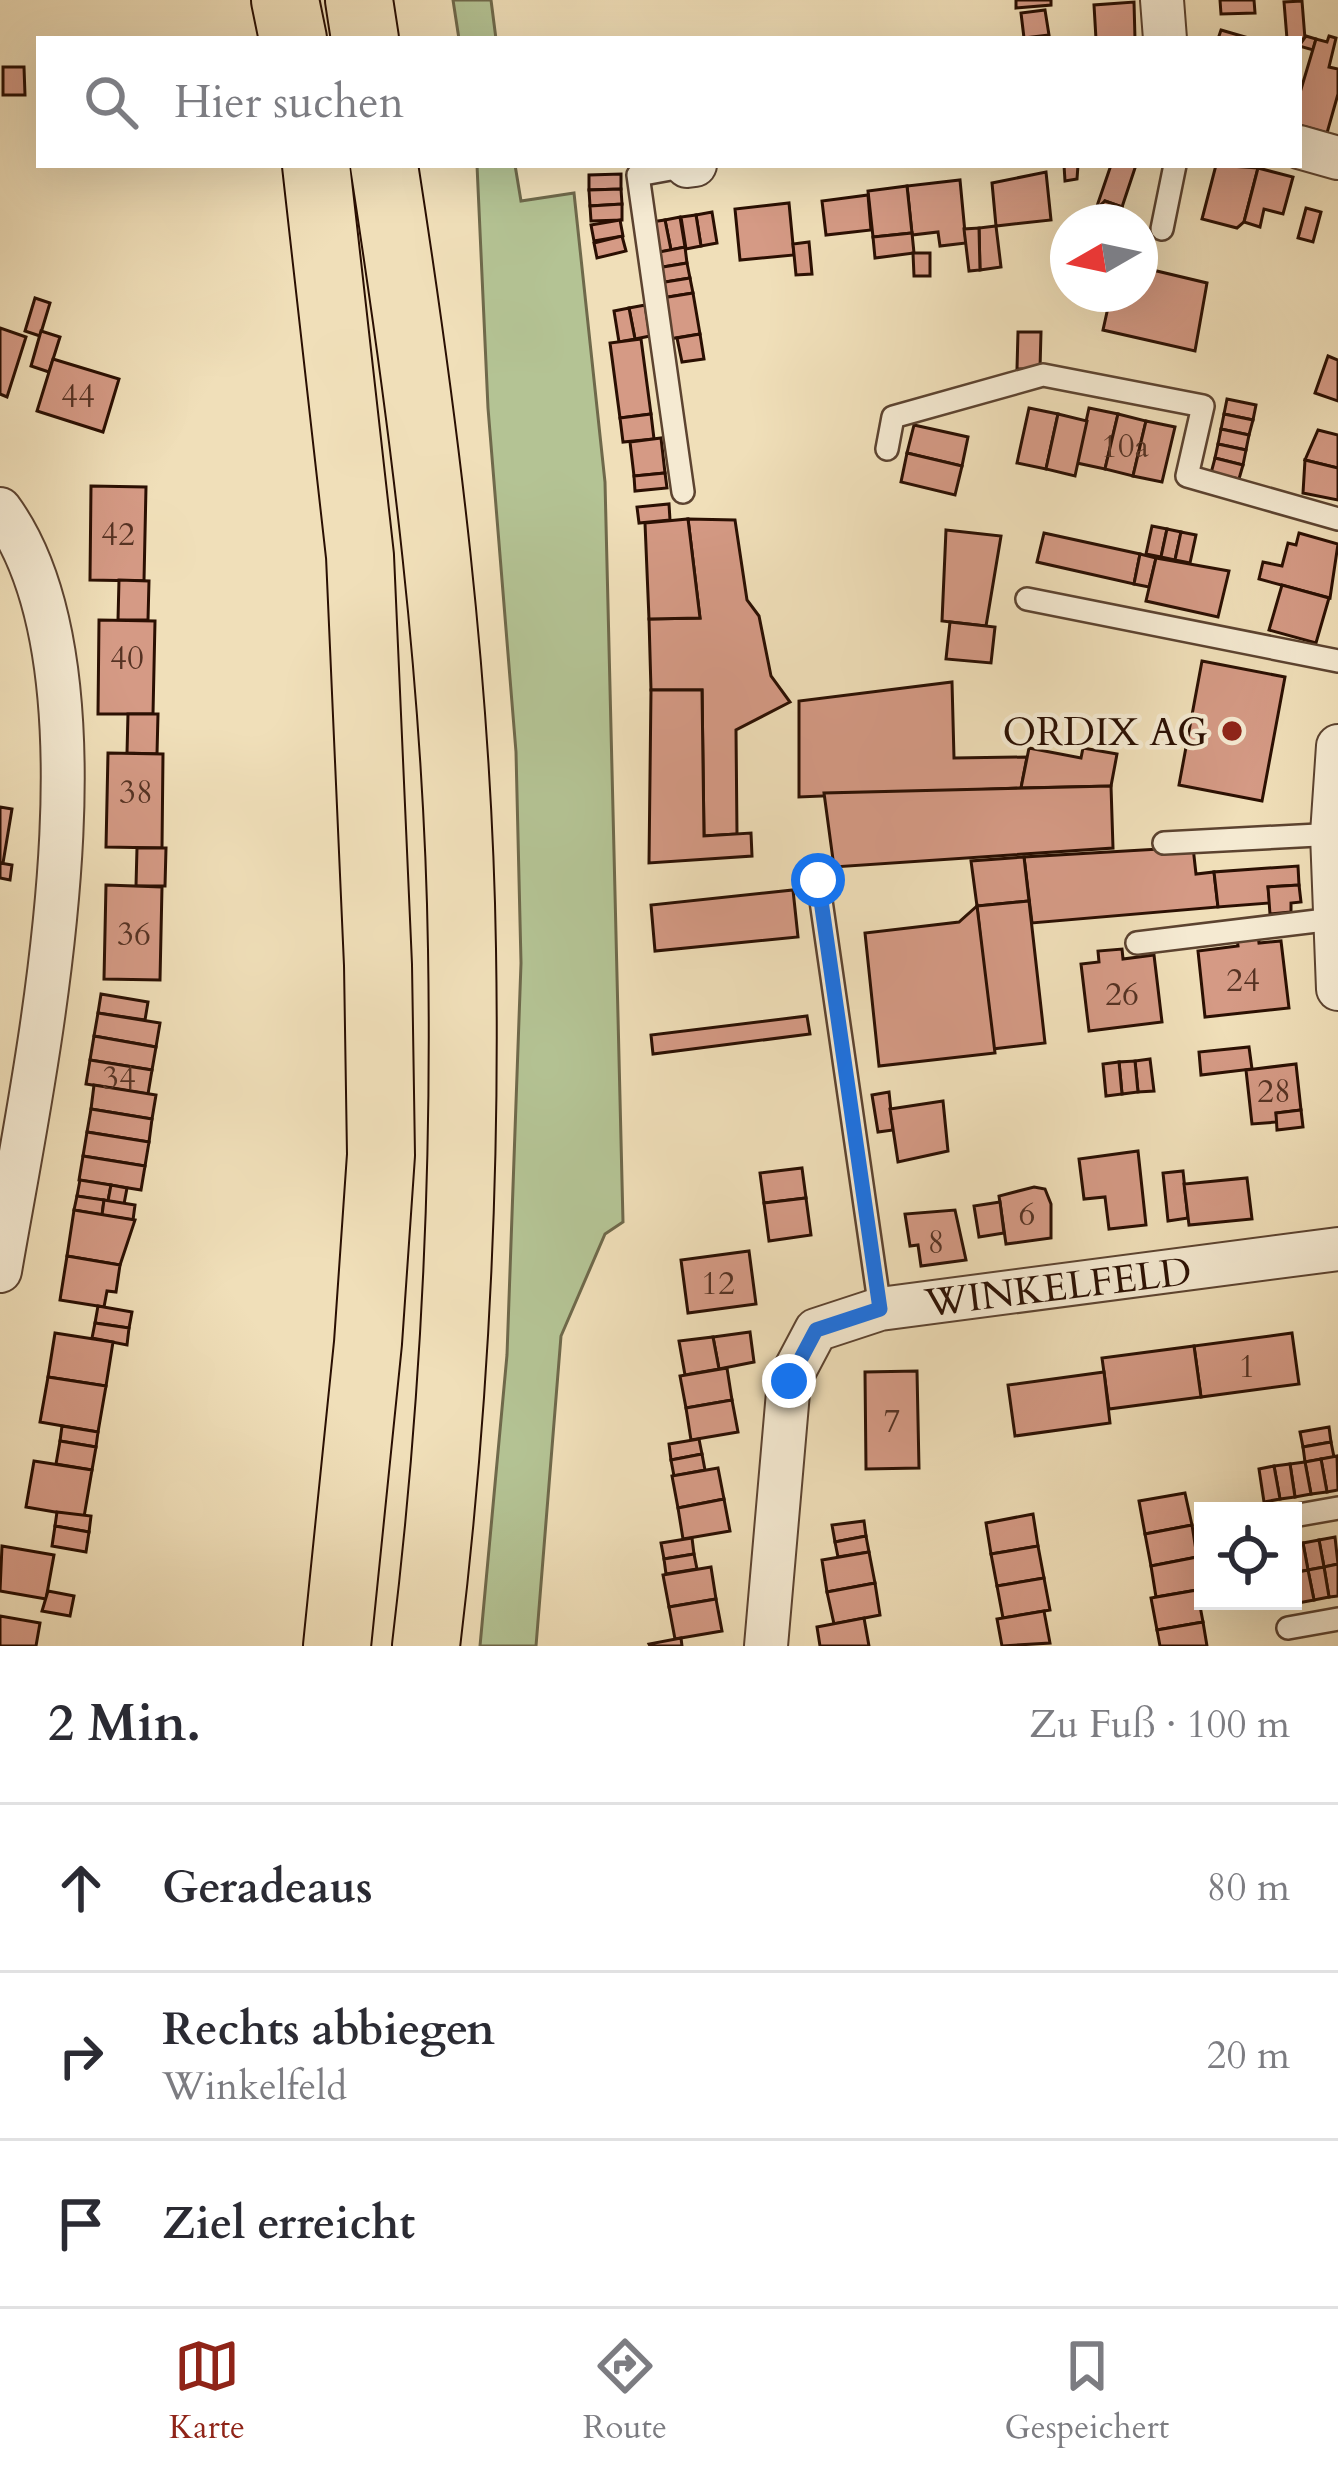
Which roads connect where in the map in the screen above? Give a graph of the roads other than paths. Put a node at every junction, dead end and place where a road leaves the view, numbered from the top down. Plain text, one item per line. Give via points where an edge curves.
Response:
1 (285, 0) edge
2 (359, 0) edge
3 (1162, 0) edge
4 (292, 36) edge
5 (364, 36) edge
6 (1165, 36) edge
7 (1302, 148) edge
8 (1338, 158) edge
9 (316, 168) edge
10 (384, 168) edge
11 (675, 168) edge
12 (1174, 168) edge
13 (1162, 229) dead end
14 (886, 449) dead end
15 (683, 492) dead end
16 (0, 509) edge
17 (1338, 519) edge
18 (1027, 599) dead end
19 (1338, 661) edge
20 (1338, 746) edge
21 (1335, 842) edge
22 (1164, 843) dead end
23 (818, 880) dead end
24 (1333, 919) junction
25 (1137, 943) dead end
26 (1338, 989) edge
27 (1338, 1250) edge
28 (0, 1271) edge
29 (880, 1309) junction
30 (1338, 1508) edge
31 (1302, 1514) edge
32 (1338, 1619) edge
33 (1288, 1628) dead end
34 (337, 1646) edge
35 (426, 1646) edge
36 (766, 1646) edge

1 - 4 highway
2 - 5 highway
3 - 6 street
7 - 8 street
9 - 34 highway via 360,556 378,965 380,1155
10 - 35 highway via 438,572 462,946 454,1343
11 - 15 lane via 638,175
12 - 13 lane
14 - 17 lane via 893,417 1043,375 1203,406 1187,476
16 - 28 street via 42,602 64,779 56,913
18 - 19 lane
20 - 21 street
21 - 22 lane
21 - 24 street
23 - 29 lane
24 - 25 lane
24 - 26 street
27 - 29 street, WINKELFELD
29 - 36 street, WINKELFELD via 816,1330 789,1381
30 - 31 lane
32 - 33 lane

